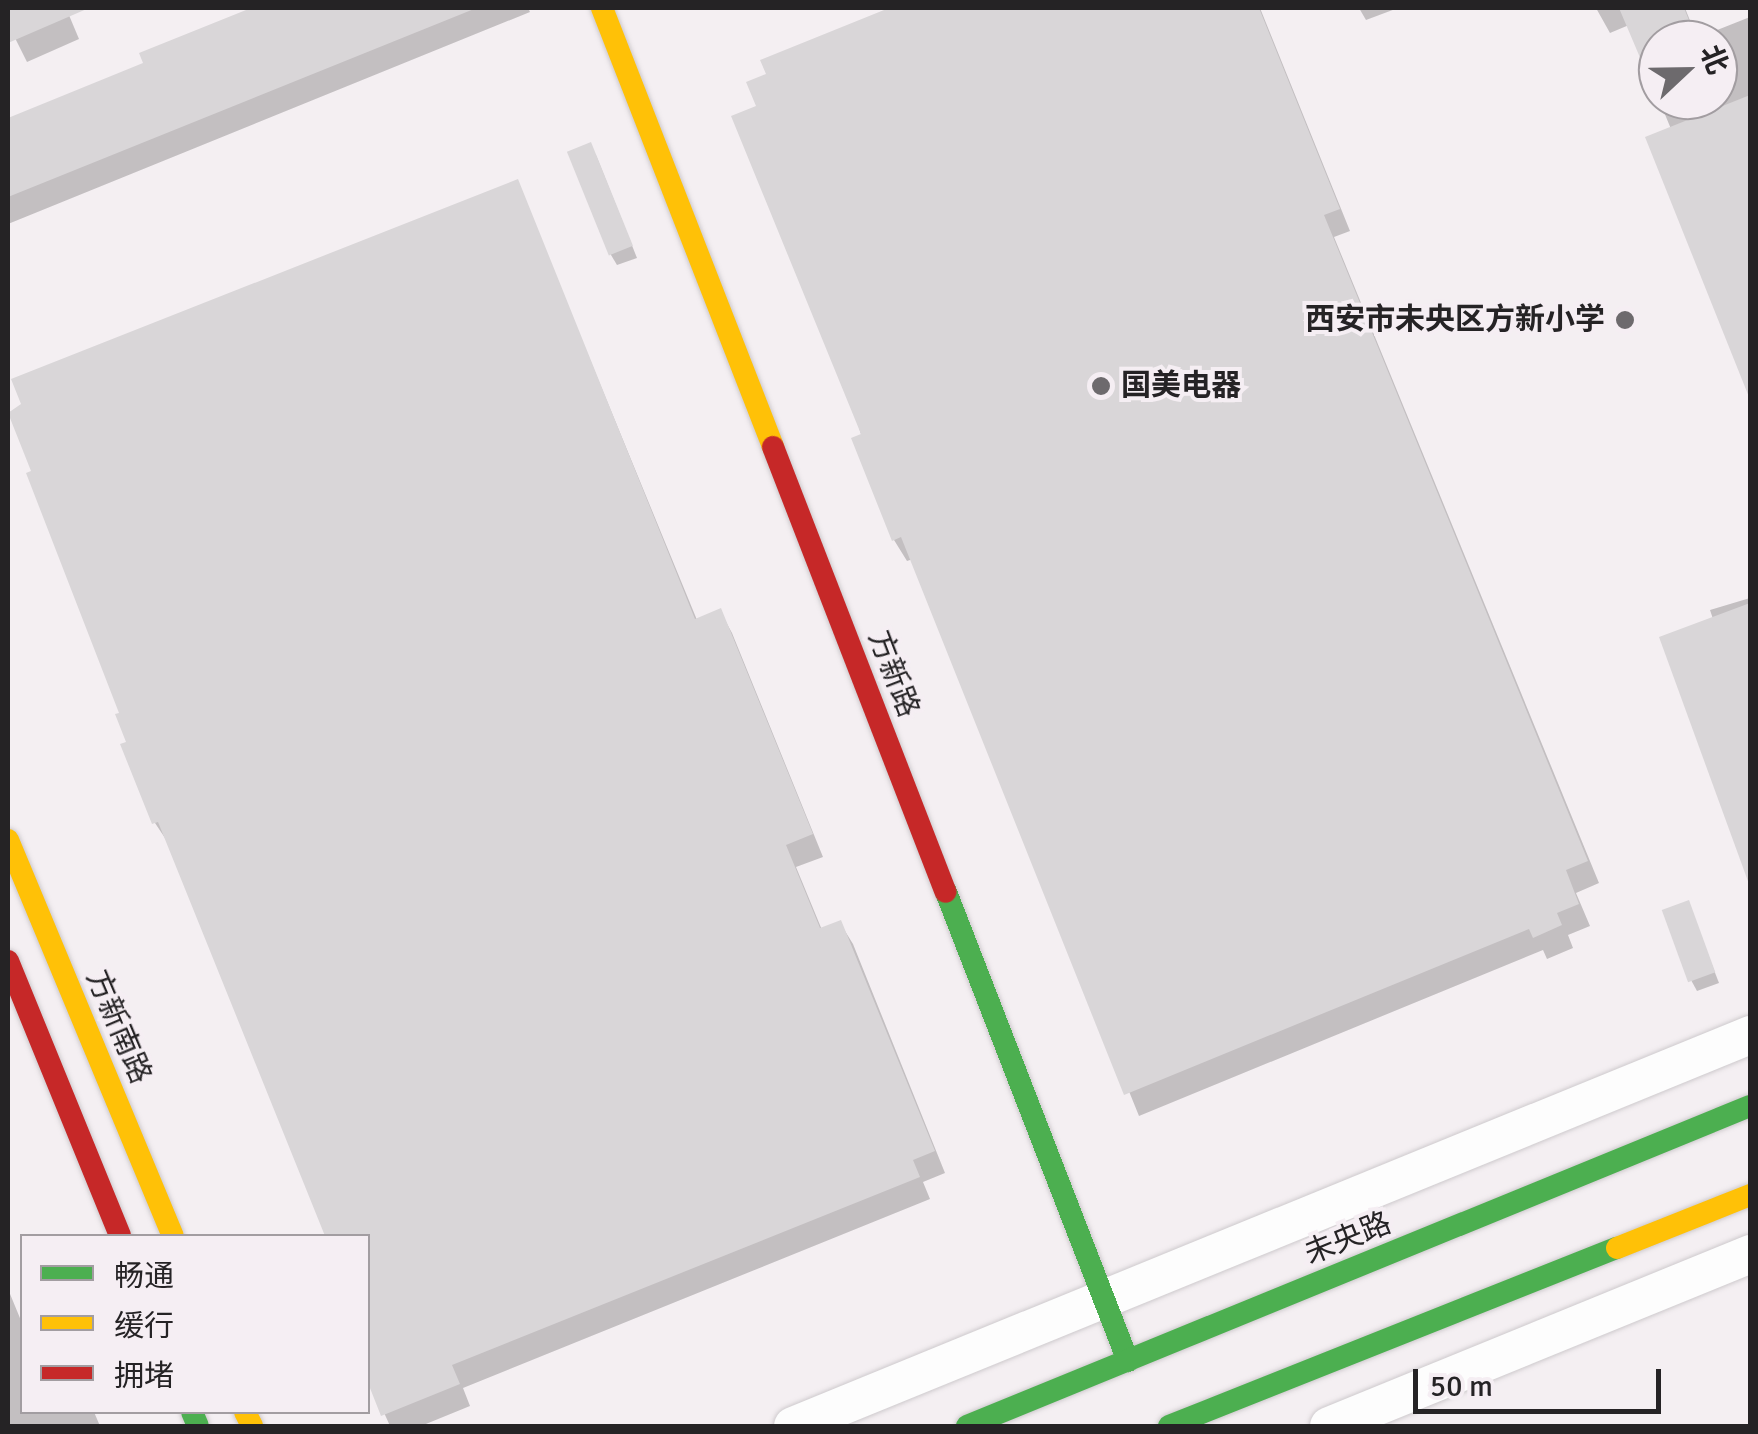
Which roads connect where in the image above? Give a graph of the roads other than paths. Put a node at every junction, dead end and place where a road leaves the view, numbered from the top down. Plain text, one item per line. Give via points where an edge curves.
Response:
1 (602, 8) edge
2 (8, 840) edge
3 (8, 961) edge
4 (1750, 1034) edge
5 (1750, 1106) edge
6 (1750, 1195) edge
7 (119, 1234) edge
8 (172, 1234) edge
9 (1750, 1254) edge
10 (1104, 1299) junction
11 (1128, 1362) junction
12 (793, 1426) edge
13 (968, 1426) edge
14 (1169, 1426) edge
15 (1328, 1426) edge

1 - 10 main road, 方新路
2 - 8 main road, 方新南路
3 - 7 main road
4 - 10 street
5 - 11 main road, 未央路
6 - 14 main road
9 - 15 street
10 - 11 main road, 方新路
10 - 12 street
11 - 13 main road, 未央路

